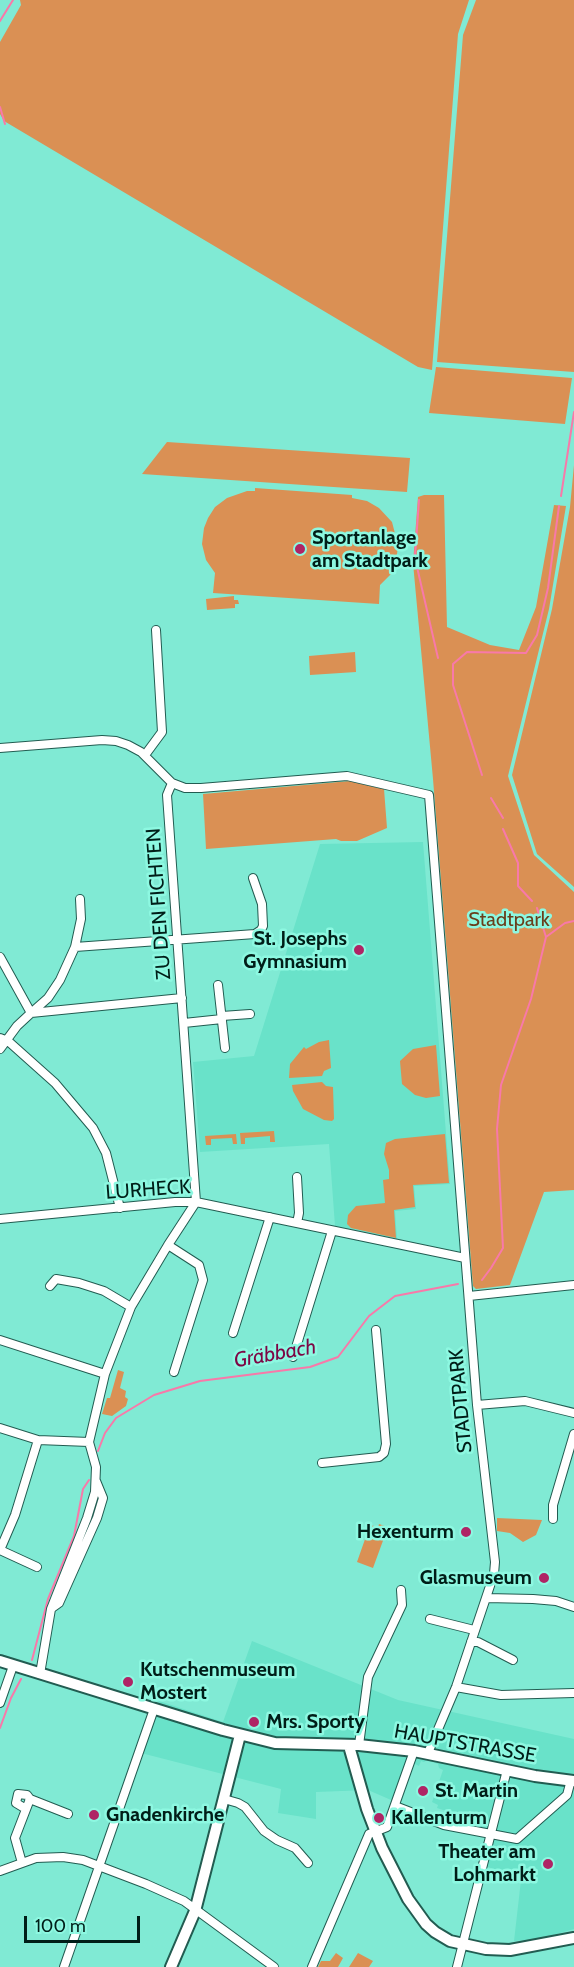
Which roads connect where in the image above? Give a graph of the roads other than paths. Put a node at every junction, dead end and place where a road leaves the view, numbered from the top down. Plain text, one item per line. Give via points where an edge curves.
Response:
1 (156, 630) dead end
2 (0, 748) edge
3 (145, 755) junction
4 (172, 783) junction
5 (253, 878) dead end
6 (80, 899) dead end
7 (178, 939) junction
8 (75, 947) junction
9 (0, 957) edge
10 (218, 985) dead end
11 (182, 998) junction
12 (31, 1013) junction
13 (250, 1014) dead end
14 (222, 1018) junction
15 (184, 1023) junction
16 (4, 1039) edge
17 (225, 1048) dead end
18 (0, 1050) edge
19 (297, 1177) dead end
20 (196, 1202) junction
21 (120, 1208) junction
22 (270, 1217) junction
23 (0, 1219) edge
24 (297, 1222) junction
25 (332, 1231) junction
26 (168, 1245) junction
27 (465, 1258) junction
28 (574, 1285) edge
29 (50, 1286) dead end
30 (469, 1296) junction
31 (131, 1307) junction
32 (376, 1330) dead end
33 (233, 1333) dead end
34 (0, 1340) edge
35 (293, 1357) dead end
36 (174, 1372) dead end
37 (105, 1374) junction
38 (477, 1405) junction
39 (574, 1413) edge
40 (0, 1428) edge
41 (574, 1434) edge
42 (38, 1440) junction
43 (89, 1442) junction
44 (322, 1463) dead end
45 (553, 1519) dead end
46 (0, 1550) edge
47 (37, 1567) dead end
48 (401, 1590) dead end
49 (486, 1598) junction
50 (574, 1607) edge
51 (430, 1619) dead end
52 (474, 1630) junction
53 (471, 1642) junction
54 (513, 1660) dead end
55 (0, 1661) edge
56 (13, 1666) junction
57 (40, 1674) junction
58 (456, 1687) junction
59 (574, 1693) edge
60 (0, 1702) edge
61 (154, 1709) junction
62 (240, 1735) junction
63 (354, 1746) junction
64 (414, 1751) junction
65 (428, 1753) junction
66 (507, 1770) junction
67 (572, 1780) edge
68 (30, 1798) junction
69 (224, 1799) junction
70 (395, 1806) junction
71 (26, 1809) junction
72 (68, 1814) dead end
73 (375, 1832) junction
74 (490, 1834) junction
75 (22, 1863) junction
76 (308, 1863) dead end
77 (99, 1866) junction
78 (0, 1871) edge
79 (195, 1911) junction
80 (574, 1938) edge
81 (463, 1944) junction
82 (64, 1967) edge
83 (171, 1967) edge
84 (274, 1967) edge
85 (312, 1967) edge
86 (457, 1967) edge

1 - 3 street via 162,732
2 - 3 street via 102,740 128,745
3 - 4 street
4 - 7 street, ZU DEN FICHTEN via 167,795
4 - 27 street, STADTPARK via 201,788 347,777 429,795
5 - 7 street via 262,904 261,930 255,934
6 - 8 street via 81,919
7 - 8 street
7 - 11 street, ZU DEN FICHTEN
8 - 12 street via 60,980
9 - 12 street
10 - 14 street
11 - 12 street
11 - 15 street, ZU DEN FICHTEN
12 - 16 street
13 - 14 street
14 - 15 street
14 - 17 street
15 - 20 street, ZU DEN FICHTEN
16 - 18 street
16 - 21 street via 56,1083 93,1128 106,1153
19 - 24 street
20 - 21 street, LURHECK
20 - 22 street, LURHECK
20 - 26 street
21 - 23 street, LURHECK
22 - 24 street, LURHECK
22 - 33 street
24 - 25 street, LURHECK
25 - 27 street, LURHECK
25 - 35 street
26 - 31 street
26 - 36 street via 199,1265 203,1280
27 - 30 street, STADTPARK
28 - 30 street
29 - 31 street via 56,1279 79,1283 104,1291
30 - 38 street, STADTPARK
31 - 37 street
32 - 44 street via 384,1453 379,1457
34 - 37 street
37 - 43 street
38 - 39 street via 525,1401
38 - 49 street, STADTPARK via 495,1562
40 - 42 street
41 - 45 street
42 - 43 street
42 - 46 street
43 - 57 street via 96,1467 95,1492 51,1609
46 - 47 street
48 - 63 street via 402,1605 368,1677
49 - 50 street via 556,1601
49 - 52 street, STADTPARK
51 - 52 street
52 - 53 street, STADTPARK
53 - 54 street
53 - 58 street, STADTPARK
55 - 56 main road, HAUPTSTRASSE
56 - 57 main road, HAUPTSTRASSE
56 - 60 street
57 - 61 main road, HAUPTSTRASSE
58 - 59 street via 501,1695
58 - 65 street, STADTPARK
61 - 62 main road, HAUPTSTRASSE
61 - 77 street
62 - 63 main road, HAUPTSTRASSE via 275,1743
62 - 69 main road
63 - 64 main road, HAUPTSTRASSE
63 - 73 main road
64 - 65 main road, HAUPTSTRASSE
64 - 70 street
65 - 66 main road, HAUPTSTRASSE
66 - 67 main road, HAUPTSTRASSE
66 - 74 street
67 - 74 street via 567,1796 520,1840
68 - 71 street
68 - 71 street via 18,1794 16,1798 18,1806
68 - 72 street
69 - 76 street via 245,1807 264,1831 295,1848
69 - 79 main road
70 - 73 street via 387,1827
70 - 74 street via 444,1825
71 - 75 street via 15,1838
73 - 81 main road via 420,1917 435,1932
73 - 85 street via 369,1834
74 - 81 street
75 - 77 street via 63,1857
75 - 78 street
77 - 79 street via 184,1901
77 - 82 street
79 - 83 main road
79 - 84 street
80 - 81 main road via 510,1950
81 - 86 street

